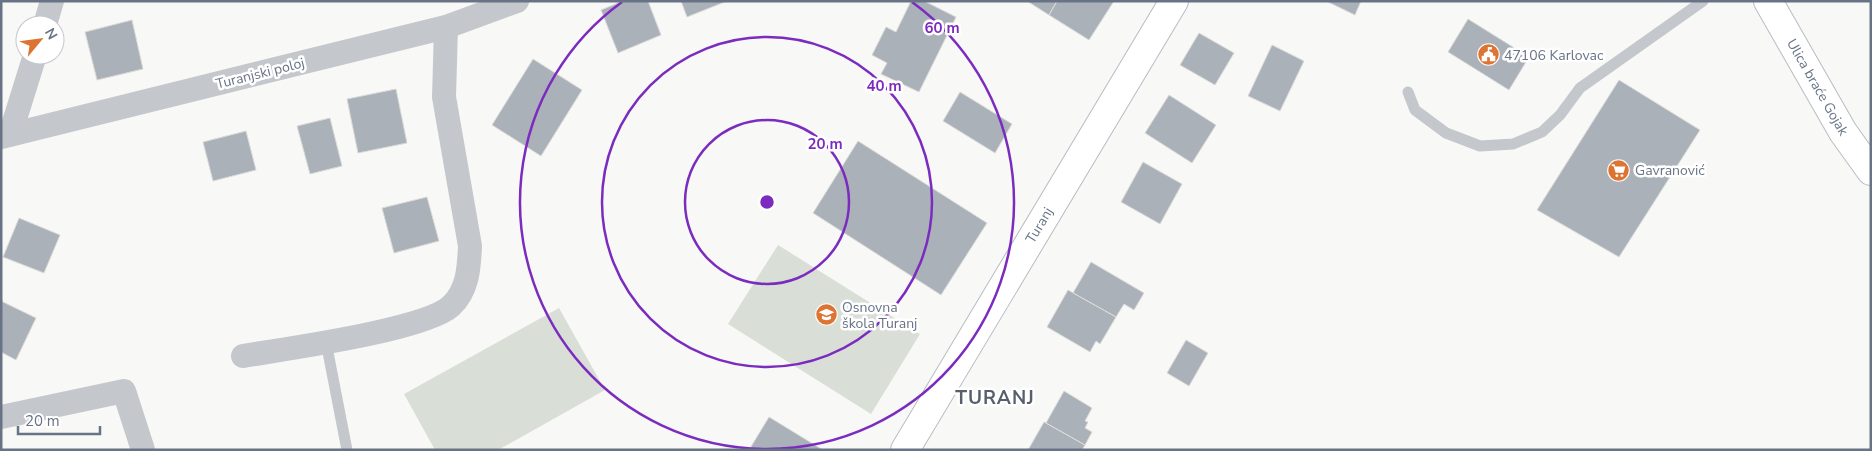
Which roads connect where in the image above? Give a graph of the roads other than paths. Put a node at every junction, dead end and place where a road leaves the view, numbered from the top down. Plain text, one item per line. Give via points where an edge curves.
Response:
1 (52, 1) edge
2 (517, 1) edge
3 (1174, 1) edge
4 (1703, 1) edge
5 (1768, 1) edge
6 (48, 15) edge
7 (446, 27) junction
8 (31, 65) edge
9 (1408, 92) dead end
10 (6, 136) edge
11 (1871, 170) edge
12 (326, 342) junction
13 (243, 356) dead end
14 (1, 417) edge
15 (143, 450) edge
16 (347, 450) edge
17 (905, 450) edge

1 - 6 street
2 - 7 street, Turanjski poloj
3 - 17 main road, Turanj
4 - 9 lane via 1580,88 1542,132 1513,144 1480,146 1446,133 1415,110
5 - 11 main road, Ulica braće Gojak via 1843,132
7 - 10 street, Turanjski poloj
7 - 12 street via 444,97 470,246 464,289 451,306 431,318
8 - 10 street
12 - 13 street
12 - 16 lane
14 - 15 street via 124,391

